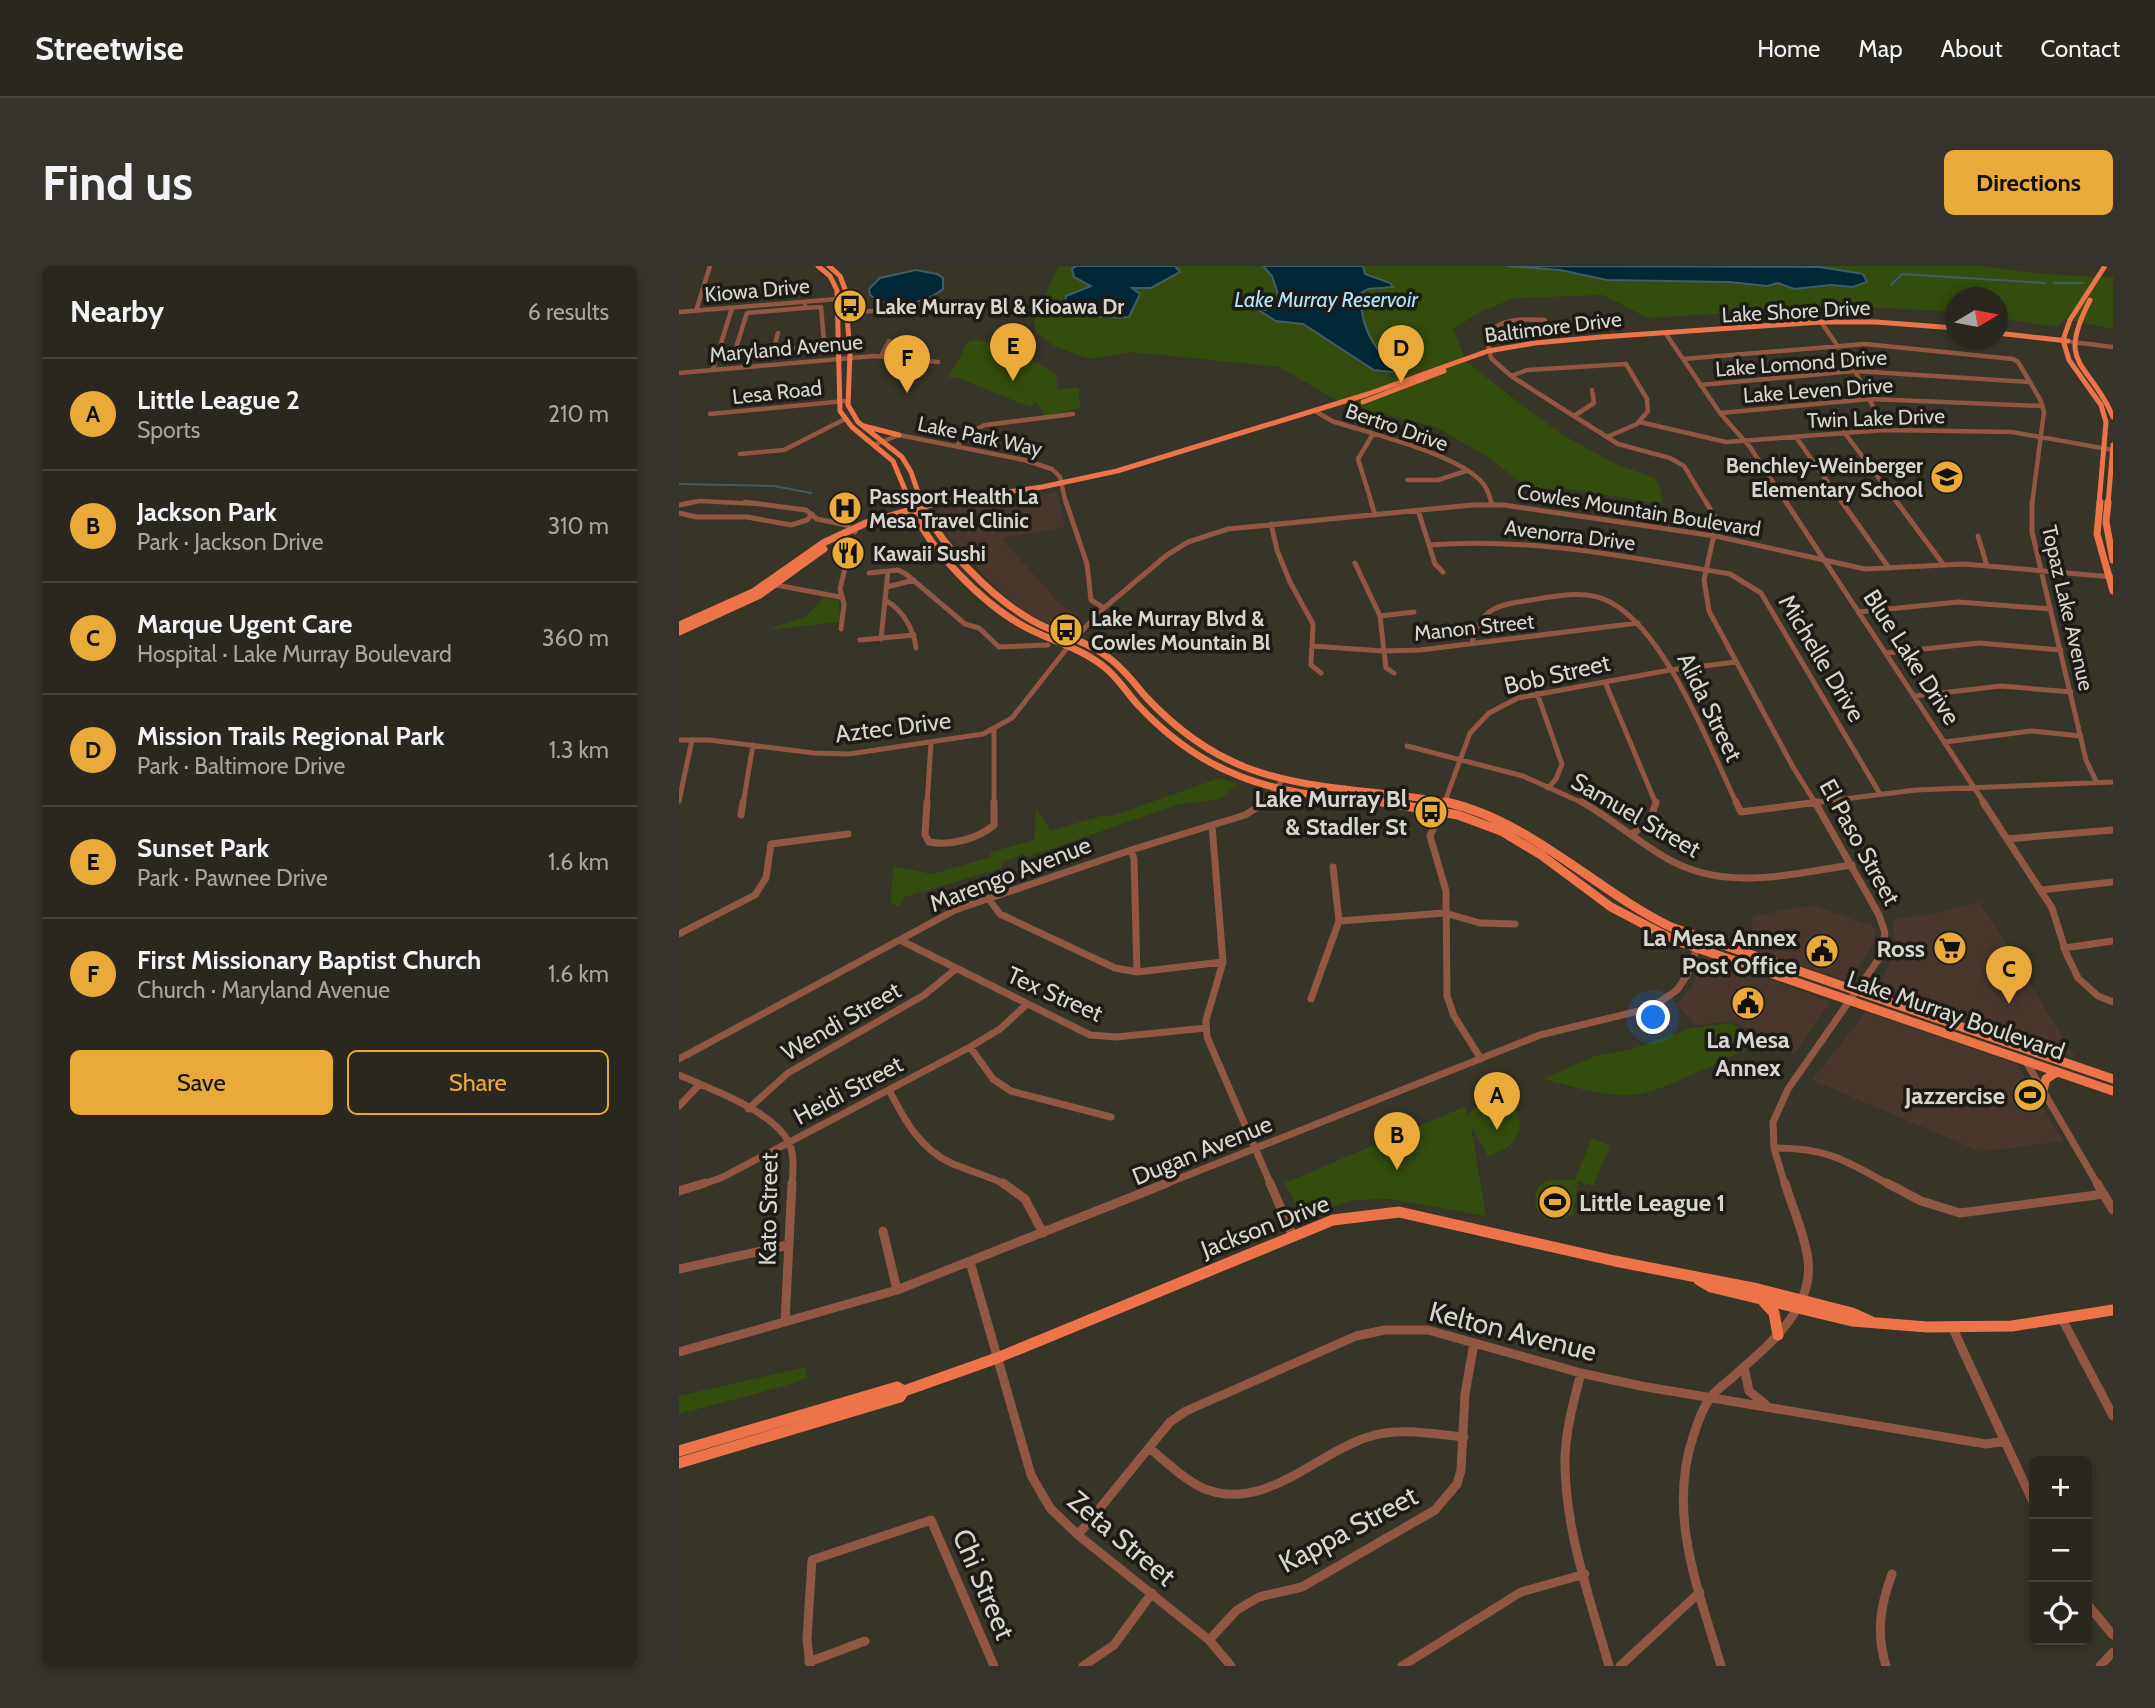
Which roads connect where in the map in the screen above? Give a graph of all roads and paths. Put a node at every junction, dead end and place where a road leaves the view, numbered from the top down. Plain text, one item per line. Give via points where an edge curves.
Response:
1 (710, 266) edge
2 (818, 266) edge
3 (829, 266) edge
4 (2105, 266) edge
5 (2112, 266) edge
6 (837, 299) junction
7 (806, 302) junction
8 (975, 302) dead end
9 (732, 308) junction
10 (804, 308) junction
11 (696, 311) junction
12 (679, 312) edge
13 (846, 313) junction
14 (837, 314) junction
15 (1545, 320) dead end
16 (1821, 322) junction
17 (1945, 327) edge
18 (778, 333) dead end
19 (1666, 334) junction
20 (2008, 334) edge
21 (1637, 336) joint
22 (739, 338) junction
23 (723, 339) junction
24 (2063, 340) junction
25 (889, 341) dead end
26 (2072, 342) junction
27 (825, 346) junction
28 (1837, 346) junction
29 (2113, 347) edge
30 (773, 351) junction
31 (759, 352) junction
32 (825, 353) dead end
33 (1489, 353) junction
34 (881, 356) junction
35 (841, 358) junction
36 (850, 358) junction
37 (1683, 359) junction
38 (938, 362) dead end
39 (757, 365) junction
40 (713, 369) junction
41 (1855, 371) junction
42 (679, 373) edge
43 (1511, 376) junction
44 (2029, 382) junction
45 (1700, 385) junction
46 (1592, 390) dead end
47 (1870, 399) junction
48 (848, 400) junction
49 (838, 401) junction
50 (2043, 406) junction
51 (1318, 413) junction
52 (1720, 413) junction
53 (710, 414) dead end
54 (1073, 414) dead end
55 (1574, 416) junction
56 (2113, 417) edge
57 (845, 419) junction
58 (1640, 422) junction
59 (861, 425) junction
60 (1885, 429) junction
61 (1844, 432) junction
62 (1373, 434) junction
63 (899, 435) junction
64 (2040, 436) junction
65 (1607, 437) junction
66 (1796, 437) junction
67 (1746, 441) junction
68 (883, 442) junction
69 (874, 445) junction
70 (956, 446) junction
71 (2111, 448) edge
72 (740, 454) dead end
73 (1466, 471) junction
74 (1407, 480) dead end
75 (1063, 485) junction
76 (680, 504) edge
77 (1492, 505) junction
78 (923, 508) junction
79 (913, 510) junction
80 (1418, 510) junction
81 (679, 513) edge
82 (812, 514) junction
83 (1375, 515) junction
84 (817, 519) junction
85 (803, 523) junction
86 (1271, 524) junction
87 (852, 531) junction
88 (1715, 536) junction
89 (1978, 536) dead end
90 (1429, 545) junction
91 (2113, 560) edge
92 (1826, 562) junction
93 (1355, 563) dead end
94 (846, 564) dead end
95 (1943, 564) junction
96 (1987, 566) junction
97 (1889, 568) junction
98 (1706, 570) junction
99 (888, 571) junction
100 (2041, 571) junction
101 (1443, 572) dead end
102 (869, 573) dead end
103 (2111, 577) edge
104 (914, 580) junction
105 (776, 585) junction
106 (887, 587) junction
107 (2113, 591) edge
108 (840, 597) junction
109 (885, 600) junction
110 (1104, 608) junction
111 (2051, 609) junction
112 (1017, 610) junction
113 (1414, 612) dead end
114 (1859, 612) junction
115 (1007, 615) junction
116 (1381, 616) junction
117 (1638, 623) junction
118 (679, 625) edge
119 (841, 629) dead end
120 (679, 632) edge
121 (914, 635) junction
122 (881, 639) junction
123 (860, 640) dead end
124 (1072, 642) junction
125 (1472, 643) junction
126 (1048, 645) dead end
127 (1312, 646) junction
128 (916, 648) dead end
129 (2061, 650) junction
130 (1383, 651) junction
131 (1886, 653) junction
132 (1736, 662) junction
133 (1670, 670) junction
134 (1321, 673) dead end
135 (1395, 673) dead end
136 (1605, 682) junction
137 (2071, 692) junction
138 (1537, 693) junction
139 (1915, 696) junction
140 (994, 730) junction
141 (2081, 736) junction
142 (679, 740) edge
143 (692, 740) junction
144 (1945, 742) junction
145 (931, 743) junction
146 (753, 745) junction
147 (1406, 746) dead end
148 (1463, 758) junction
149 (1226, 759) junction
150 (1218, 766) junction
151 (1283, 779) junction
152 (2096, 781) junction
153 (2113, 782) edge
154 (1974, 786) junction
155 (1277, 788) junction
156 (1548, 788) junction
157 (1880, 794) junction
158 (679, 801) edge
159 (1816, 803) junction
160 (1442, 806) junction
161 (741, 815) dead end
162 (1212, 825) junction
163 (2112, 830) edge
164 (848, 834) dead end
165 (1632, 834) junction
166 (2007, 839) junction
167 (1131, 850) junction
168 (1852, 865) junction
169 (1333, 867) dead end
170 (2113, 882) edge
171 (2041, 890) junction
172 (988, 898) junction
173 (1445, 913) junction
174 (1339, 922) junction
175 (1515, 924) dead end
176 (679, 934) edge
177 (900, 940) junction
178 (2113, 942) edge
179 (1699, 943) junction
180 (2064, 948) junction
181 (1223, 962) junction
182 (955, 969) junction
183 (1137, 972) junction
184 (1857, 992) junction
185 (1311, 999) dead end
186 (1851, 1001) junction
187 (2113, 1002) edge
188 (1026, 1004) junction
189 (1206, 1028) junction
190 (970, 1047) junction
191 (2024, 1049) junction
192 (679, 1059) edge
193 (1482, 1059) junction
194 (2025, 1061) junction
195 (2057, 1072) junction
196 (679, 1075) edge
197 (2113, 1079) edge
198 (700, 1084) junction
199 (889, 1090) junction
200 (2043, 1090) junction
201 (2113, 1091) edge
202 (679, 1106) edge
203 (748, 1109) junction
204 (1111, 1117) dead end
205 (789, 1143) junction
206 (1256, 1149) junction
207 (1774, 1149) junction
208 (679, 1191) edge
209 (2103, 1194) junction
210 (2113, 1210) edge
211 (883, 1231) dead end
212 (1043, 1233) junction
213 (1293, 1236) junction
214 (788, 1245) junction
215 (970, 1262) junction
216 (679, 1269) edge
217 (1697, 1279) junction
218 (897, 1290) junction
219 (1760, 1299) junction
220 (1799, 1304) junction
221 (2113, 1310) edge
222 (2062, 1319) junction
223 (785, 1322) junction
224 (1953, 1329) junction
225 (1778, 1335) junction
226 (1474, 1343) junction
227 (679, 1352) edge
228 (997, 1358) junction
229 (1744, 1367) junction
230 (1581, 1373) junction
231 (904, 1391) junction
232 (1712, 1397) junction
233 (1766, 1405) junction
234 (2113, 1416) edge
235 (1464, 1437) junction
236 (2005, 1441) junction
237 (1149, 1448) junction
238 (679, 1451) edge
239 (679, 1463) edge
240 (2029, 1493) edge
241 (1077, 1535) junction
242 (1585, 1574) junction
243 (1892, 1574) dead end
244 (1700, 1592) junction
245 (1151, 1593) junction
246 (2092, 1610) edge
247 (2113, 1635) edge
248 (1209, 1640) junction
249 (865, 1641) dead end
250 (2113, 1652) edge
251 (810, 1664) edge
252 (994, 1666) edge
253 (1083, 1666) edge
254 (1230, 1666) edge
255 (1402, 1666) edge
256 (1609, 1666) edge
257 (1620, 1666) edge
258 (1721, 1666) edge
259 (1886, 1666) edge
260 (2100, 1666) edge

1 - 11 street
2 - 6 main road, Lake Murray Boulevard via 834,281
3 - 13 main road via 844,283
4 - 24 main road via 2070,320
5 - 26 main road
6 - 7 street, Kiowa Drive
6 - 14 main road, Lake Murray Boulevard
7 - 9 street, Kiowa Drive
7 - 10 street
8 - 13 street, Kiowa Drive
9 - 11 street, Kiowa Drive
9 - 23 street
10 - 22 street via 747,313
10 - 27 street via 821,307
11 - 12 street, Kiowa Drive
13 - 14 street, Kiowa Drive
13 - 36 main road
14 - 35 main road, Lake Murray Boulevard
15 - 33 street via 1506,321 1494,326 1486,335
16 - 17 main road, Lake Shore Drive
16 - 19 main road, Lake Shore Drive
16 - 28 street
18 - 30 street
19 - 21 main road, Lake Shore Drive
19 - 37 street, Blue Lake Drive
20 - 24 main road
21 - 33 main road, Baltimore Drive
22 - 23 street
22 - 31 street via 734,354
23 - 40 street
24 - 26 main road
24 - 71 main road via 2069,360 2101,405
25 - 34 street
26 - 29 street
26 - 56 main road via 2076,359
27 - 30 street
27 - 32 street
28 - 37 street
28 - 41 street
28 - 44 street via 1882,345 2013,359
30 - 31 street
31 - 39 street
33 - 43 street, El Paso Street
33 - 51 main road, Baltimore Drive
34 - 36 street, Maryland Avenue
34 - 38 street, Maryland Avenue
35 - 36 street, Maryland Avenue
35 - 39 street, Maryland Avenue
35 - 49 main road, Lake Murray Boulevard
36 - 48 main road
37 - 45 street, Blue Lake Drive
39 - 40 street, Maryland Avenue
40 - 42 street, Maryland Avenue
41 - 44 street, Lake Lomond Drive
41 - 45 street, Lake Lomond Drive
41 - 47 street
43 - 55 street, El Paso Street
43 - 58 street via 1527,370 1628,366 1648,402 1647,414
44 - 50 street
45 - 52 street, Blue Lake Drive
46 - 55 street via 1594,403
47 - 50 street, Lake Leven Drive
47 - 52 street, Lake Leven Drive
47 - 60 street
48 - 49 street, Lesa Road
48 - 59 main road, Lake Murray Boulevard
49 - 53 street, Lesa Road
49 - 57 main road, Lake Murray Boulevard
50 - 64 street, Topaz Lake Avenue
51 - 62 street, Bertro Drive via 1328,421
51 - 75 main road, Baltimore Drive via 1120,473
52 - 67 street, Blue Lake Drive
54 - 70 street via 988,424
55 - 65 street, El Paso Street
57 - 69 main road, Lake Murray Boulevard
57 - 72 street via 784,450
58 - 65 street
58 - 67 street, Twin Lake Drive via 1718,441
59 - 63 main road
59 - 68 main road, Lake Murray Boulevard
60 - 61 street, Twin Lake Drive
60 - 64 street, Twin Lake Drive
61 - 66 street, Twin Lake Drive
61 - 95 street
62 - 73 street, Bertro Drive via 1428,450
62 - 83 street via 1358,459
63 - 68 street, Lake Park Way
63 - 70 street, Lake Park Way
64 - 71 street, Twin Lake Drive
64 - 100 street, Topaz Lake Avenue via 2031,518
65 - 88 street, El Paso Street via 1685,466 1717,521
66 - 67 street, Twin Lake Drive
66 - 97 street
67 - 92 street, Blue Lake Drive
68 - 69 street, Lake Park Way
68 - 78 main road, Lake Murray Boulevard via 906,463
69 - 79 main road, Lake Murray Boulevard via 897,466
70 - 75 street, Lake Park Way via 1039,463 1055,471
71 - 91 main road via 2106,522
71 - 103 main road via 2097,534
73 - 74 street via 1438,480
73 - 77 street, Bertro Drive via 1486,487
75 - 78 main road, Baltimore Drive
75 - 110 street, Lake Park Way via 1087,564 1091,600
76 - 82 street via 756,503
77 - 80 street, Cowles Mountain Boulevard
77 - 88 street, Cowles Mountain Boulevard via 1525,506
78 - 79 main road, Baltimore Drive
78 - 112 main road, Lake Murray Boulevard via 954,550
79 - 87 main road, Baltimore Drive
79 - 115 main road, Lake Murray Boulevard via 932,540
80 - 83 street, Cowles Mountain Boulevard
80 - 90 street
81 - 85 street via 747,517 781,525
82 - 84 street
82 - 85 street
83 - 86 street, Cowles Mountain Boulevard
84 - 85 street
84 - 87 street via 838,522
86 - 110 street, Cowles Mountain Boulevard via 1228,529 1186,542
86 - 127 street via 1290,582 1313,624
87 - 105 main road, Baltimore Drive
87 - 118 main road, Baltimore Drive via 801,556 753,592
88 - 92 street, Cowles Mountain Boulevard
88 - 98 street, El Paso Street
89 - 96 street
90 - 98 street, Avenorra Drive via 1478,541 1548,544
90 - 101 street
92 - 97 street, Cowles Mountain Boulevard
92 - 114 street, Blue Lake Drive
93 - 116 street
94 - 108 street
95 - 96 street, Cowles Mountain Boulevard
95 - 97 street, Cowles Mountain Boulevard
96 - 100 street, Cowles Mountain Boulevard
98 - 132 street, El Paso Street via 1707,606
98 - 157 street, Michelle Drive via 1734,576 1761,593
99 - 102 street
99 - 104 street via 898,570
99 - 106 street
100 - 103 street, Cowles Mountain Boulevard
100 - 111 street, Topaz Lake Avenue
103 - 107 main road
104 - 106 street
104 - 126 street via 999,647
105 - 108 street
105 - 120 main road, Baltimore Drive
106 - 109 street
108 - 119 street via 844,604
109 - 121 street via 892,602
109 - 122 street
110 - 124 street, Cowles Mountain Boulevard
111 - 114 street via 1958,602
111 - 129 street, Topaz Lake Avenue
112 - 115 main road
112 - 124 main road, Lake Murray Boulevard
113 - 116 street
114 - 131 street, Blue Lake Drive
115 - 124 main road, Lake Murray Boulevard via 1028,628
116 - 130 street
117 - 125 street, Manon Street
117 - 125 street, Alida Street via 1618,605 1592,596 1523,601 1484,614
117 - 133 street, Alida Street via 1662,652
121 - 122 street
121 - 128 street
122 - 123 street
124 - 140 street, Aztec Drive via 1012,718
124 - 149 main road, Lake Murray Boulevard via 1118,664 1161,713
124 - 150 main road, Lake Murray Boulevard via 1107,669 1150,718
125 - 130 street, Manon Street
127 - 130 street, Manon Street
127 - 134 street via 1311,665
129 - 131 street via 1979,643
129 - 137 street, Topaz Lake Avenue
130 - 135 street via 1386,668
131 - 139 street, Blue Lake Drive
132 - 133 street, Bob Street
132 - 159 street, El Paso Street
133 - 136 street, Bob Street
133 - 159 street, Alida Street via 1741,812
136 - 138 street, Bob Street
136 - 165 street via 1656,803 1650,821
137 - 139 street via 2001,686
137 - 141 street, Topaz Lake Avenue
138 - 148 street, Bob Street via 1510,701 1483,718 1467,738
138 - 156 street via 1562,764
139 - 144 street, Blue Lake Drive
140 - 145 street, Aztec Drive
140 - 145 street via 994,825 988,832 940,844 929,842 925,835
141 - 144 street via 2031,731
141 - 152 street, Topaz Lake Avenue
142 - 143 street, Aztec Drive
143 - 146 street, Aztec Drive
143 - 158 street
144 - 154 street, Blue Lake Drive
145 - 146 street, Aztec Drive via 839,754
146 - 161 street
147 - 148 street, Samuel Street
148 - 156 street, Samuel Street via 1509,770
148 - 160 street, Bob Street
149 - 150 main road
149 - 151 main road, Lake Murray Boulevard
150 - 155 main road, Lake Murray Boulevard
151 - 155 street, Marengo Avenue
151 - 160 main road, Lake Murray Boulevard via 1407,794
152 - 153 street
152 - 154 street
154 - 157 street
154 - 166 street, Blue Lake Drive
155 - 160 main road, Lake Murray Boulevard
155 - 162 street, Marengo Avenue via 1255,811
156 - 165 street, Samuel Street via 1587,804
157 - 159 street
159 - 168 street, El Paso Street
160 - 173 street, Bob Street via 1430,836 1446,891
160 - 179 main road, Lake Murray Boulevard via 1510,835 1614,909 1657,932
162 - 167 street, Marengo Avenue
162 - 181 street
163 - 166 street
164 - 176 street via 771,844 766,878 755,895
165 - 168 street, Samuel Street via 1685,867 1719,878
166 - 171 street, Blue Lake Drive
167 - 172 street, Marengo Avenue
167 - 183 street
168 - 184 street, El Paso Street via 1885,933 1880,957
169 - 174 street
170 - 171 street
171 - 180 street, Blue Lake Drive via 2054,912
172 - 177 street, Marengo Avenue
172 - 183 street via 1000,914 1115,968
173 - 174 street
173 - 175 street via 1480,923
173 - 193 street, Bob Street via 1447,996 1454,1016
174 - 185 street
177 - 182 street, Tex Street
177 - 192 street, Marengo Avenue
178 - 180 street
179 - 184 main road, Lake Murray Boulevard
179 - 186 main road, Lake Murray Boulevard
179 - 193 street, Dugan Avenue via 1682,985 1668,1001 1548,1032
180 - 187 street, Blue Lake Drive via 2080,982
181 - 183 street
181 - 189 street
182 - 188 street, Tex Street
182 - 203 street, Wendi Street via 924,995 788,1073
184 - 186 street, El Paso Street
184 - 191 main road, Lake Murray Boulevard
186 - 194 main road, Lake Murray Boulevard
186 - 207 street, El Paso Street via 1781,1101 1773,1122
188 - 189 street, Tex Street via 1097,1037
188 - 190 street, Heidi Street via 1000,1029
189 - 206 street
190 - 199 street, Heidi Street
190 - 204 street via 993,1079 1011,1091
191 - 194 street
191 - 197 main road, Lake Murray Boulevard
193 - 206 street, Dugan Avenue
194 - 195 main road, Lake Murray Boulevard
194 - 200 street
195 - 200 main road via 2046,1079
195 - 201 main road, Lake Murray Boulevard
196 - 198 street, Kato Street
198 - 202 street
198 - 203 street, Kato Street
199 - 205 street, Heidi Street
199 - 212 street via 919,1138 936,1154 1013,1187 1027,1201
200 - 209 street
203 - 205 street, Kato Street via 781,1131
205 - 208 street, Heidi Street via 721,1178
205 - 214 street, Kato Street via 793,1160
206 - 212 street, Dugan Avenue
206 - 213 street
207 - 209 street via 1807,1148 1832,1154 1921,1201 1960,1213
207 - 220 street, El Paso Street via 1808,1258 1809,1282
209 - 210 street
211 - 218 street
212 - 215 street, Dugan Avenue
213 - 217 main road, Jackson Drive via 1333,1220 1399,1212
213 - 228 main road, Jackson Drive
214 - 216 street
214 - 223 street, Kato Street
215 - 218 street, Dugan Avenue
215 - 228 street, Zeta Street
217 - 219 main road, Jackson Drive
217 - 220 main road, Jackson Drive via 1712,1279
218 - 223 street, Dugan Avenue
219 - 220 main road, Jackson Drive
219 - 225 main road via 1775,1313
220 - 224 main road, Jackson Drive via 1852,1321
220 - 225 street, El Paso Street
221 - 222 main road, Jackson Drive
222 - 224 main road, Jackson Drive
222 - 234 street
223 - 227 street, Dugan Avenue
224 - 236 street
225 - 229 street, El Paso Street
226 - 230 street, Kelton Avenue
226 - 235 street, Kappa Street via 1465,1394
226 - 237 street, Kelton Avenue via 1414,1329 1356,1336 1186,1411 1170,1422
228 - 231 main road, Jackson Drive
228 - 241 street, Zeta Street via 1031,1475 1050,1508
229 - 232 street, El Paso Street
229 - 233 street via 1749,1391
230 - 232 street, Kelton Avenue
230 - 242 street via 1569,1422 1565,1472 1570,1518
231 - 238 main road, Jackson Drive via 897,1387
231 - 239 main road, Jackson Drive via 900,1397
232 - 233 street, Kelton Avenue
232 - 244 street, El Paso Street via 1691,1445 1682,1487 1686,1539
233 - 236 street, Kelton Avenue via 1986,1444
235 - 237 street via 1391,1432 1372,1436 1266,1488 1239,1495 1205,1489
235 - 248 street, Kappa Street via 1457,1485 1435,1510 1302,1587 1259,1597 1237,1610
236 - 240 street
237 - 241 street, Kelton Avenue
241 - 245 street, Zeta Street
242 - 255 street via 1521,1592
242 - 256 street
243 - 259 street via 1878,1621
244 - 257 street
244 - 258 street, El Paso Street
245 - 248 street, Zeta Street
245 - 253 street via 1114,1643 1099,1659
246 - 247 street
248 - 254 street, Zeta Street
249 - 251 street
250 - 260 street
251 - 252 street, Chi Street via 812,1560 931,1520

